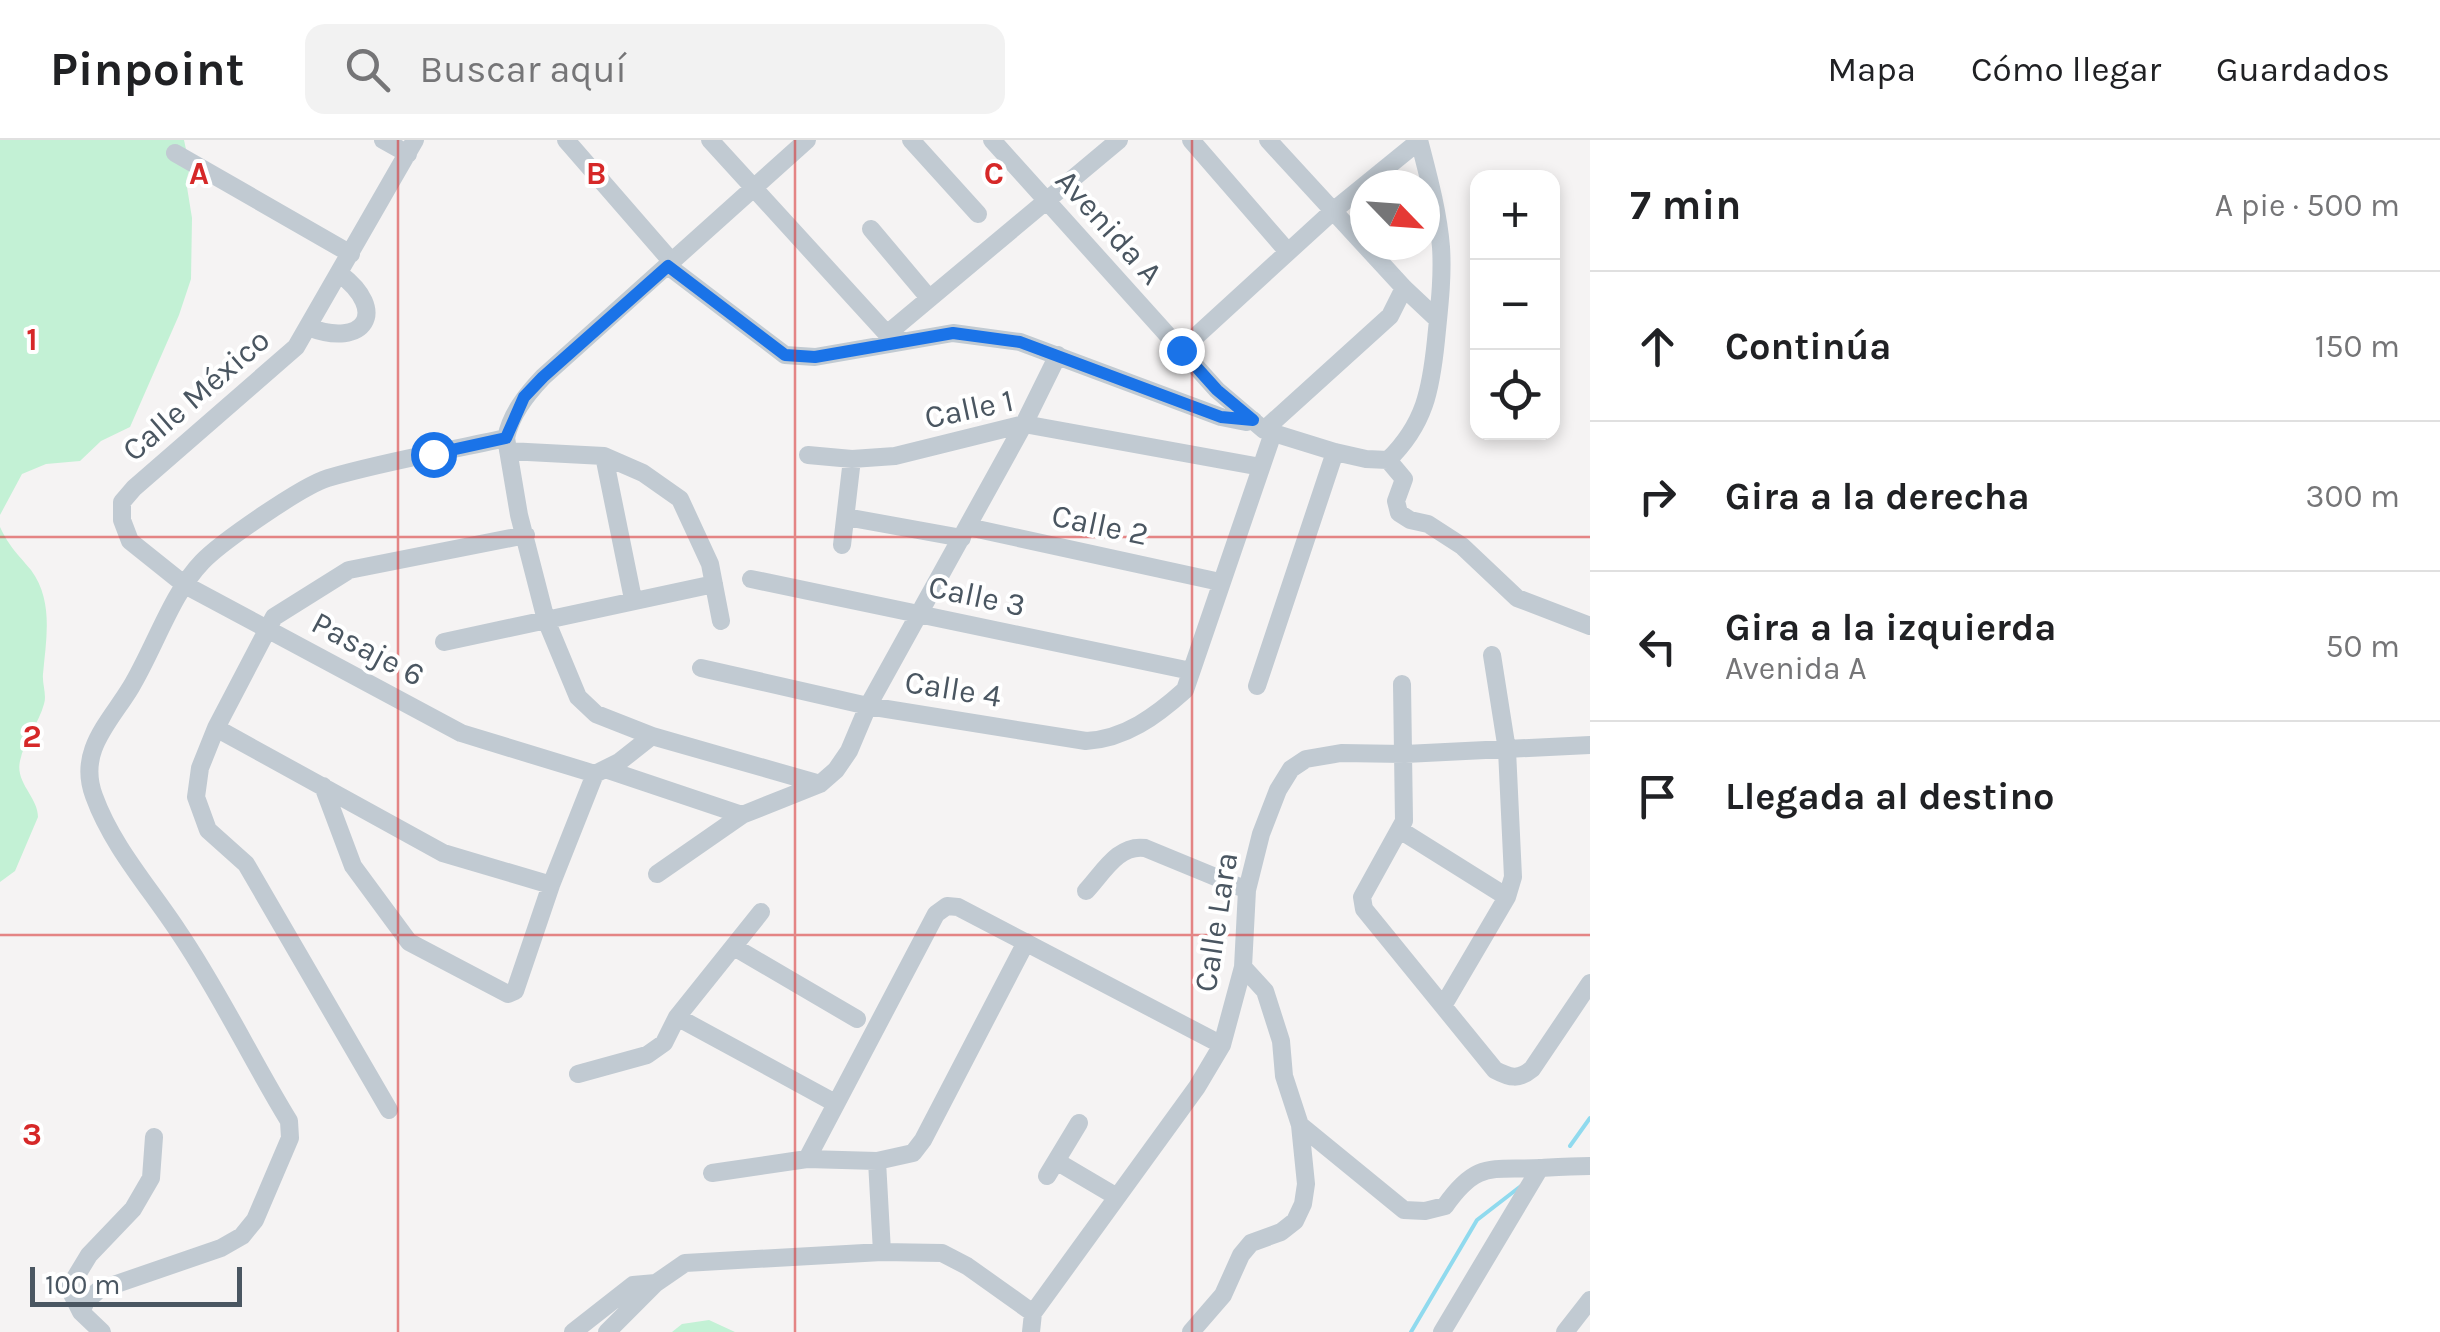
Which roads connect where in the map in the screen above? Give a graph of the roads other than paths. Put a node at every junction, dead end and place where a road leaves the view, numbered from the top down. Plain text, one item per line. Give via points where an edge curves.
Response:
1 (383, 140) edge
2 (566, 140) edge
3 (710, 140) edge
4 (806, 140) edge
5 (911, 140) edge
6 (992, 140) edge
7 (1119, 140) edge
8 (1191, 140) edge
9 (1268, 140) edge
10 (1419, 140) edge
11 (412, 147) edge
12 (175, 153) dead end
13 (753, 190) junction
14 (1044, 201) junction
15 (1334, 211) junction
16 (978, 214) dead end
17 (870, 229) dead end
18 (1288, 252) junction
19 (352, 254) junction
20 (670, 264) junction
21 (340, 274) junction
22 (1404, 288) junction
23 (930, 298) junction
24 (1438, 320) junction
25 (308, 327) junction
26 (887, 334) junction
27 (918, 339) junction
28 (1181, 350) junction
29 (1058, 355) junction
30 (1024, 424) junction
31 (1263, 428) junction
32 (507, 444) junction
33 (1335, 452) junction
34 (808, 454) dead end
35 (604, 456) junction
36 (852, 459) junction
37 (1388, 460) junction
38 (1261, 467) junction
39 (846, 517) junction
40 (965, 533) junction
41 (526, 535) junction
42 (130, 540) joint
43 (842, 545) dead end
44 (751, 579) dead end
45 (1220, 582) junction
46 (186, 584) junction
47 (714, 584) junction
48 (633, 599) junction
49 (919, 615) junction
50 (546, 620) junction
51 (721, 621) dead end
52 (1590, 626) edge
53 (268, 629) junction
54 (444, 642) dead end
55 (1492, 655) dead end
56 (700, 668) dead end
57 (1191, 671) junction
58 (1402, 684) dead end
59 (1257, 686) dead end
60 (868, 706) junction
61 (216, 728) junction
62 (652, 736) junction
63 (1590, 745) edge
64 (1507, 750) junction
65 (1405, 754) junction
66 (600, 771) junction
67 (820, 784) junction
68 (323, 786) junction
69 (742, 814) junction
70 (1400, 830) junction
71 (657, 874) dead end
72 (551, 885) junction
73 (1247, 890) junction
74 (1086, 891) dead end
75 (1507, 897) junction
76 (761, 912) dead end
77 (1026, 942) junction
78 (734, 946) junction
79 (1243, 967) junction
80 (1590, 983) edge
81 (1443, 1006) junction
82 (678, 1017) junction
83 (857, 1019) dead end
84 (1222, 1045) junction
85 (578, 1074) dead end
86 (835, 1103) junction
87 (390, 1110) dead end
88 (1079, 1123) dead end
89 (1300, 1125) junction
90 (154, 1137) dead end
91 (807, 1159) junction
92 (877, 1162) junction
93 (1590, 1166) edge
94 (1540, 1168) junction
95 (712, 1173) dead end
96 (1117, 1197) junction
97 (882, 1252) junction
98 (656, 1283) junction
99 (1590, 1300) edge
100 (81, 1312) junction
101 (1032, 1322) edge
102 (102, 1332) edge
103 (573, 1332) edge
104 (607, 1332) edge
105 (1191, 1332) edge
106 (1442, 1332) edge
107 (1565, 1332) edge

1 - 11 street
2 - 20 street
3 - 13 street
4 - 13 street
5 - 16 street
6 - 14 street, Avenida A
7 - 14 street
8 - 18 street
9 - 15 street
10 - 15 street
10 - 24 street via 1440,248
11 - 19 street, Calle México
12 - 19 street
13 - 20 street
13 - 26 street
14 - 23 street
14 - 28 street, Avenida A
15 - 18 street
15 - 22 street
17 - 23 street
18 - 28 street
19 - 21 street, Calle México
20 - 27 street via 785,355 815,357
20 - 32 street via 524,397
21 - 25 street, Calle México
21 - 25 street via 365,300 364,322 345,334
22 - 24 street
22 - 31 street via 1390,316
23 - 26 street
24 - 37 street via 1433,378 1420,418
25 - 42 street, Calle México via 296,347 122,502
26 - 27 street
27 - 29 street via 953,333
28 - 31 street, Avenida A
29 - 30 street
29 - 31 street
30 - 36 street, Calle 1 via 895,456
30 - 38 street, Calle 1
30 - 40 street
31 - 33 street, Avenida A
31 - 38 street
32 - 35 street
32 - 41 street
32 - 46 street via 324,479 236,534
33 - 37 street, Avenida A
33 - 59 street
34 - 36 street, Calle 1
35 - 47 street via 680,500
35 - 48 street
36 - 39 street
37 - 52 street via 1404,479 1399,513 1462,546 1517,598
38 - 45 street
39 - 40 street, Calle 2
39 - 43 street
40 - 45 street, Calle 2
40 - 49 street
41 - 50 street
41 - 53 street via 350,570 274,617
42 - 46 street, Pasaje 6
44 - 49 street, Calle 3
45 - 57 street
46 - 53 street, Pasaje 6
46 - 100 street via 141,670 95,738 92,793 289,1121 290,1138 242,1236 99,1290
47 - 48 street
47 - 51 street
48 - 50 street
49 - 57 street, Calle 3
49 - 60 street
50 - 54 street
50 - 62 street via 578,697 596,714
53 - 61 street
53 - 66 street, Pasaje 6 via 461,733
55 - 64 street
56 - 60 street, Calle 4
57 - 60 street, Calle 4 via 1185,690 1160,712 1106,740
58 - 65 street
60 - 67 street via 849,751
61 - 68 street
61 - 87 street via 196,796 208,830 246,864
62 - 66 street
62 - 67 street
63 - 64 street, Calle Lara
64 - 65 street, Calle Lara
64 - 75 street via 1515,864
65 - 70 street
65 - 73 street, Calle Lara via 1341,753 1306,759 1291,770 1261,834
66 - 69 street, Pasaje 6
66 - 72 street
67 - 69 street
68 - 72 street via 443,853
68 - 72 street via 352,866 409,942 505,993 514,991
69 - 71 street
70 - 75 street
70 - 81 street via 1362,904
73 - 74 street via 1134,846
73 - 79 street, Calle Lara
75 - 81 street
76 - 78 street
77 - 84 street
77 - 86 street via 958,907 936,914
77 - 92 street via 923,1140 913,1153
78 - 82 street
78 - 83 street
79 - 84 street, Calle Lara
79 - 89 street via 1265,991
80 - 81 street via 1522,1077 1495,1070
82 - 85 street via 656,1050
82 - 86 street
84 - 96 street, Calle Lara
86 - 91 street
88 - 96 street via 1051,1168
89 - 94 street via 1404,1210 1445,1206 1481,1171
89 - 105 street via 1306,1184 1295,1220 1251,1243 1223,1295
90 - 100 street via 142,1194 69,1288
91 - 92 street
91 - 95 street
92 - 97 street
93 - 94 street
94 - 106 street
96 - 101 street, Calle Lara
97 - 98 street via 684,1263
97 - 101 street via 942,1253
98 - 103 street via 634,1285
98 - 104 street
99 - 107 street
100 - 102 street

